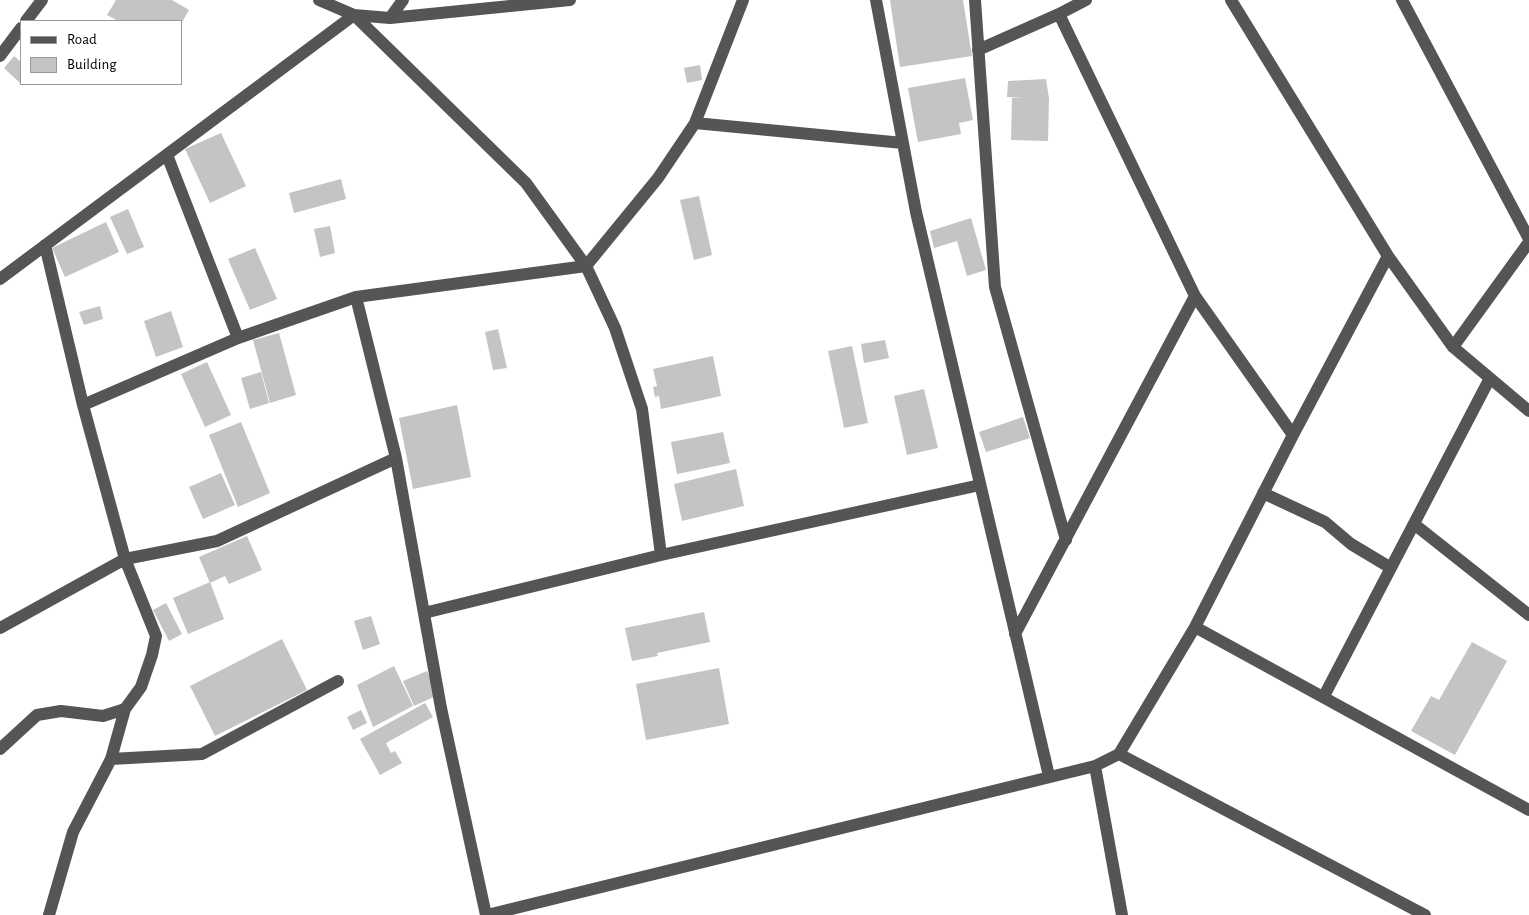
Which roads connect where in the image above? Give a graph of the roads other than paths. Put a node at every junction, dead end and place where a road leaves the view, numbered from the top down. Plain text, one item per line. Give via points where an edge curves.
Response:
1 (42, 0) edge
2 (319, 0) edge
3 (403, 0) edge
4 (570, 0) edge
5 (743, 0) edge
6 (876, 0) edge
7 (976, 0) edge
8 (1086, 0) edge
9 (1231, 0) edge
10 (1402, 0) edge
11 (1059, 14) junction
12 (354, 16) junction
13 (390, 18) junction
14 (27, 20) edge
15 (20, 29) edge
16 (978, 50) junction
17 (0, 56) edge
18 (695, 122) junction
19 (903, 143) junction
20 (167, 155) junction
21 (1529, 240) edge
22 (45, 245) junction
23 (1388, 256) junction
24 (586, 266) junction
25 (0, 279) edge
26 (356, 296) junction
27 (1195, 296) junction
28 (238, 338) junction
29 (1453, 347) junction
30 (1490, 378) junction
31 (83, 405) junction
32 (1529, 411) edge
33 (1293, 435) junction
34 (396, 458) junction
35 (980, 485) junction
36 (1263, 493) junction
37 (1414, 524) junction
38 (1066, 540) junction
39 (661, 555) junction
40 (125, 559) junction
41 (1391, 568) junction
42 (424, 613) junction
43 (1529, 616) edge
44 (1196, 627) junction
45 (0, 628) edge
46 (1014, 634) junction
47 (338, 681) dead end
48 (1324, 696) junction
49 (125, 709) junction
50 (0, 749) edge
51 (1119, 754) junction
52 (112, 759) junction
53 (1095, 766) junction
54 (1049, 776) junction
55 (1529, 810) edge
56 (49, 915) edge
57 (486, 915) edge
58 (1122, 915) edge
59 (1425, 915) edge

1 - 14 street
2 - 12 street
3 - 13 street
4 - 13 street
5 - 18 street
6 - 19 street
7 - 16 street
8 - 11 street
9 - 23 street
10 - 21 street
11 - 16 street
11 - 27 street
12 - 13 street
12 - 20 street
12 - 24 street via 526,183
15 - 17 street
16 - 38 street via 995,287
18 - 19 street
18 - 24 street via 658,178
19 - 35 street
20 - 22 street
20 - 28 street
21 - 29 street
22 - 25 street
22 - 31 street
23 - 29 street
23 - 33 street
24 - 26 street
24 - 39 street via 616,328 642,409
26 - 28 street
26 - 34 street
27 - 33 street
27 - 38 street
28 - 31 street
29 - 30 street
30 - 32 street
30 - 37 street
31 - 40 street
33 - 36 street
34 - 40 street via 217,541
34 - 42 street
35 - 39 street
35 - 46 street
36 - 41 street via 1325,522 1351,544
36 - 44 street
37 - 41 street
37 - 43 street
38 - 46 street
39 - 42 street
40 - 45 street
40 - 49 street via 156,636 141,687
41 - 48 street
42 - 57 street
44 - 48 street
44 - 51 street
46 - 54 street
47 - 52 street via 202,754
48 - 55 street
49 - 50 street via 104,716 61,711 38,715
49 - 52 street
51 - 53 street
51 - 59 street
52 - 56 street via 73,832
53 - 54 street
53 - 58 street
54 - 57 street

